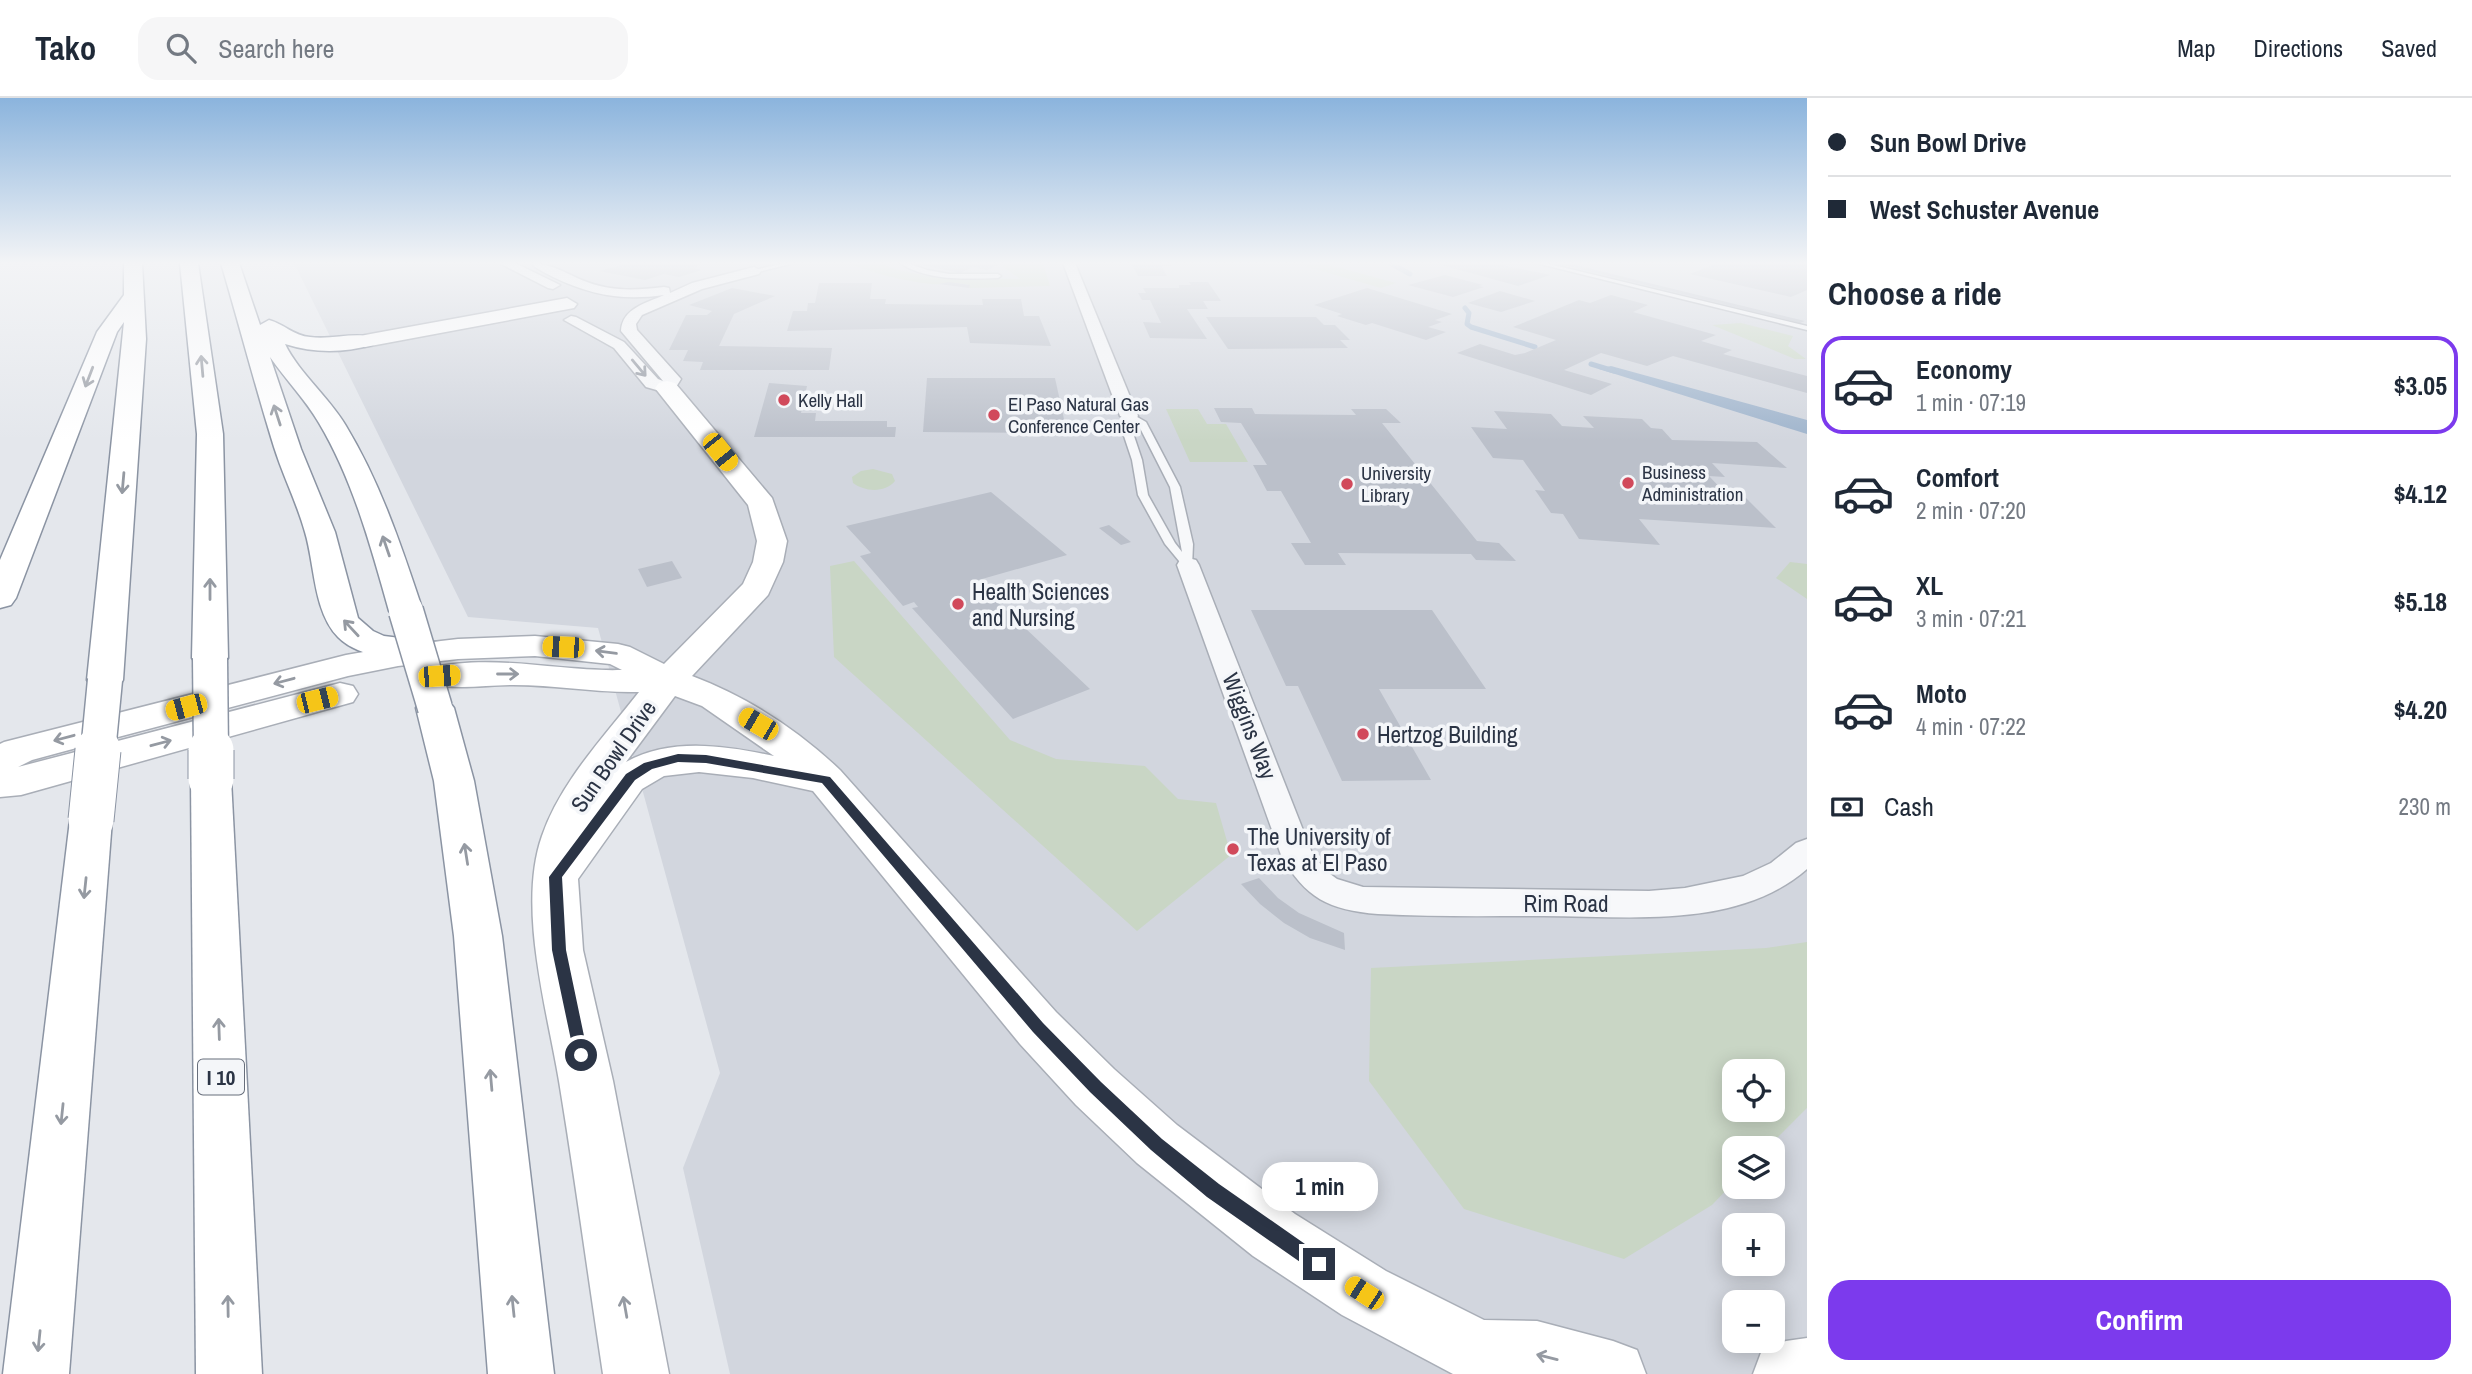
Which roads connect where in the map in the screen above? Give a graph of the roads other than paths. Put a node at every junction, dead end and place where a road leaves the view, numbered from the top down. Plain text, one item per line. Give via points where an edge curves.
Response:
1 (114, 323) edge
2 (134, 323) edge
3 (198, 323) edge
4 (247, 323) edge
5 (268, 323) edge
6 (516, 323) edge
7 (585, 323) edge
8 (630, 323) edge
9 (1092, 323) edge
10 (1785, 323) edge
11 (270, 326) junction
12 (1807, 328) edge
13 (367, 345) junction
14 (304, 386) junction
15 (667, 388) junction
16 (1129, 416) junction
17 (1188, 565) junction
18 (0, 598) edge
19 (437, 651) junction
20 (668, 680) junction
21 (0, 760) edge
22 (826, 780) junction
23 (0, 783) edge
24 (1807, 851) edge
25 (556, 877) junction
26 (1317, 883) joint
27 (1492, 1364) edge
28 (1807, 1371) edge
29 (36, 1374) edge
30 (229, 1374) edge
31 (521, 1374) edge
32 (636, 1374) edge
33 (1613, 1374) edge
34 (1786, 1374) edge

1 -> 18 main road
2 -> 29 main road, bridge via 105,680
30 -> 3 main road, I 10, bridge via 211,779 210,434
19 -> 4 main road via 366,642 342,620 320,532
5 - 11 main road
6 - 13 main road
7 -> 15 street via 619,345 652,383
8 - 15 street, Sun Bowl Drive via 629,331 673,379
9 - 16 street, Wiggins Way
10 - 12 lane
11 - 13 main road via 282,337 300,343
11 - 14 main road via 270,335
13 - 14 main road via 323,361 308,374
31 -> 14 main road, bridge via 478,936 454,781 377,521 347,454
15 - 20 main road, Sun Bowl Drive via 762,505 772,541 757,588
16 - 17 lane, Wiggins Way via 1125,424 1143,495 1170,544
16 - 17 lane, Wiggins Way via 1143,424 1175,487
17 - 26 street, Wiggins Way via 1297,856
20 -> 19 main road via 618,654 587,650 506,646
19 -> 21 main road via 335,668 61,739
20 - 22 main road via 715,698 758,724
23 -> 20 main road via 406,680 488,674 603,682
20 - 25 main road, Sun Bowl Drive via 586,787 563,836
22 - 25 main road via 706,759 678,758 648,766 619,790
22 - 27 main road via 1038,1028 1157,1144 1213,1191 1308,1257
24 - 26 street, Rim Road via 1781,874 1733,892 1651,904 1363,901 1342,897
32 -> 25 main road, Sun Bowl Drive via 559,950
33 -> 27 main road via 1537,1354
28 - 34 main road

